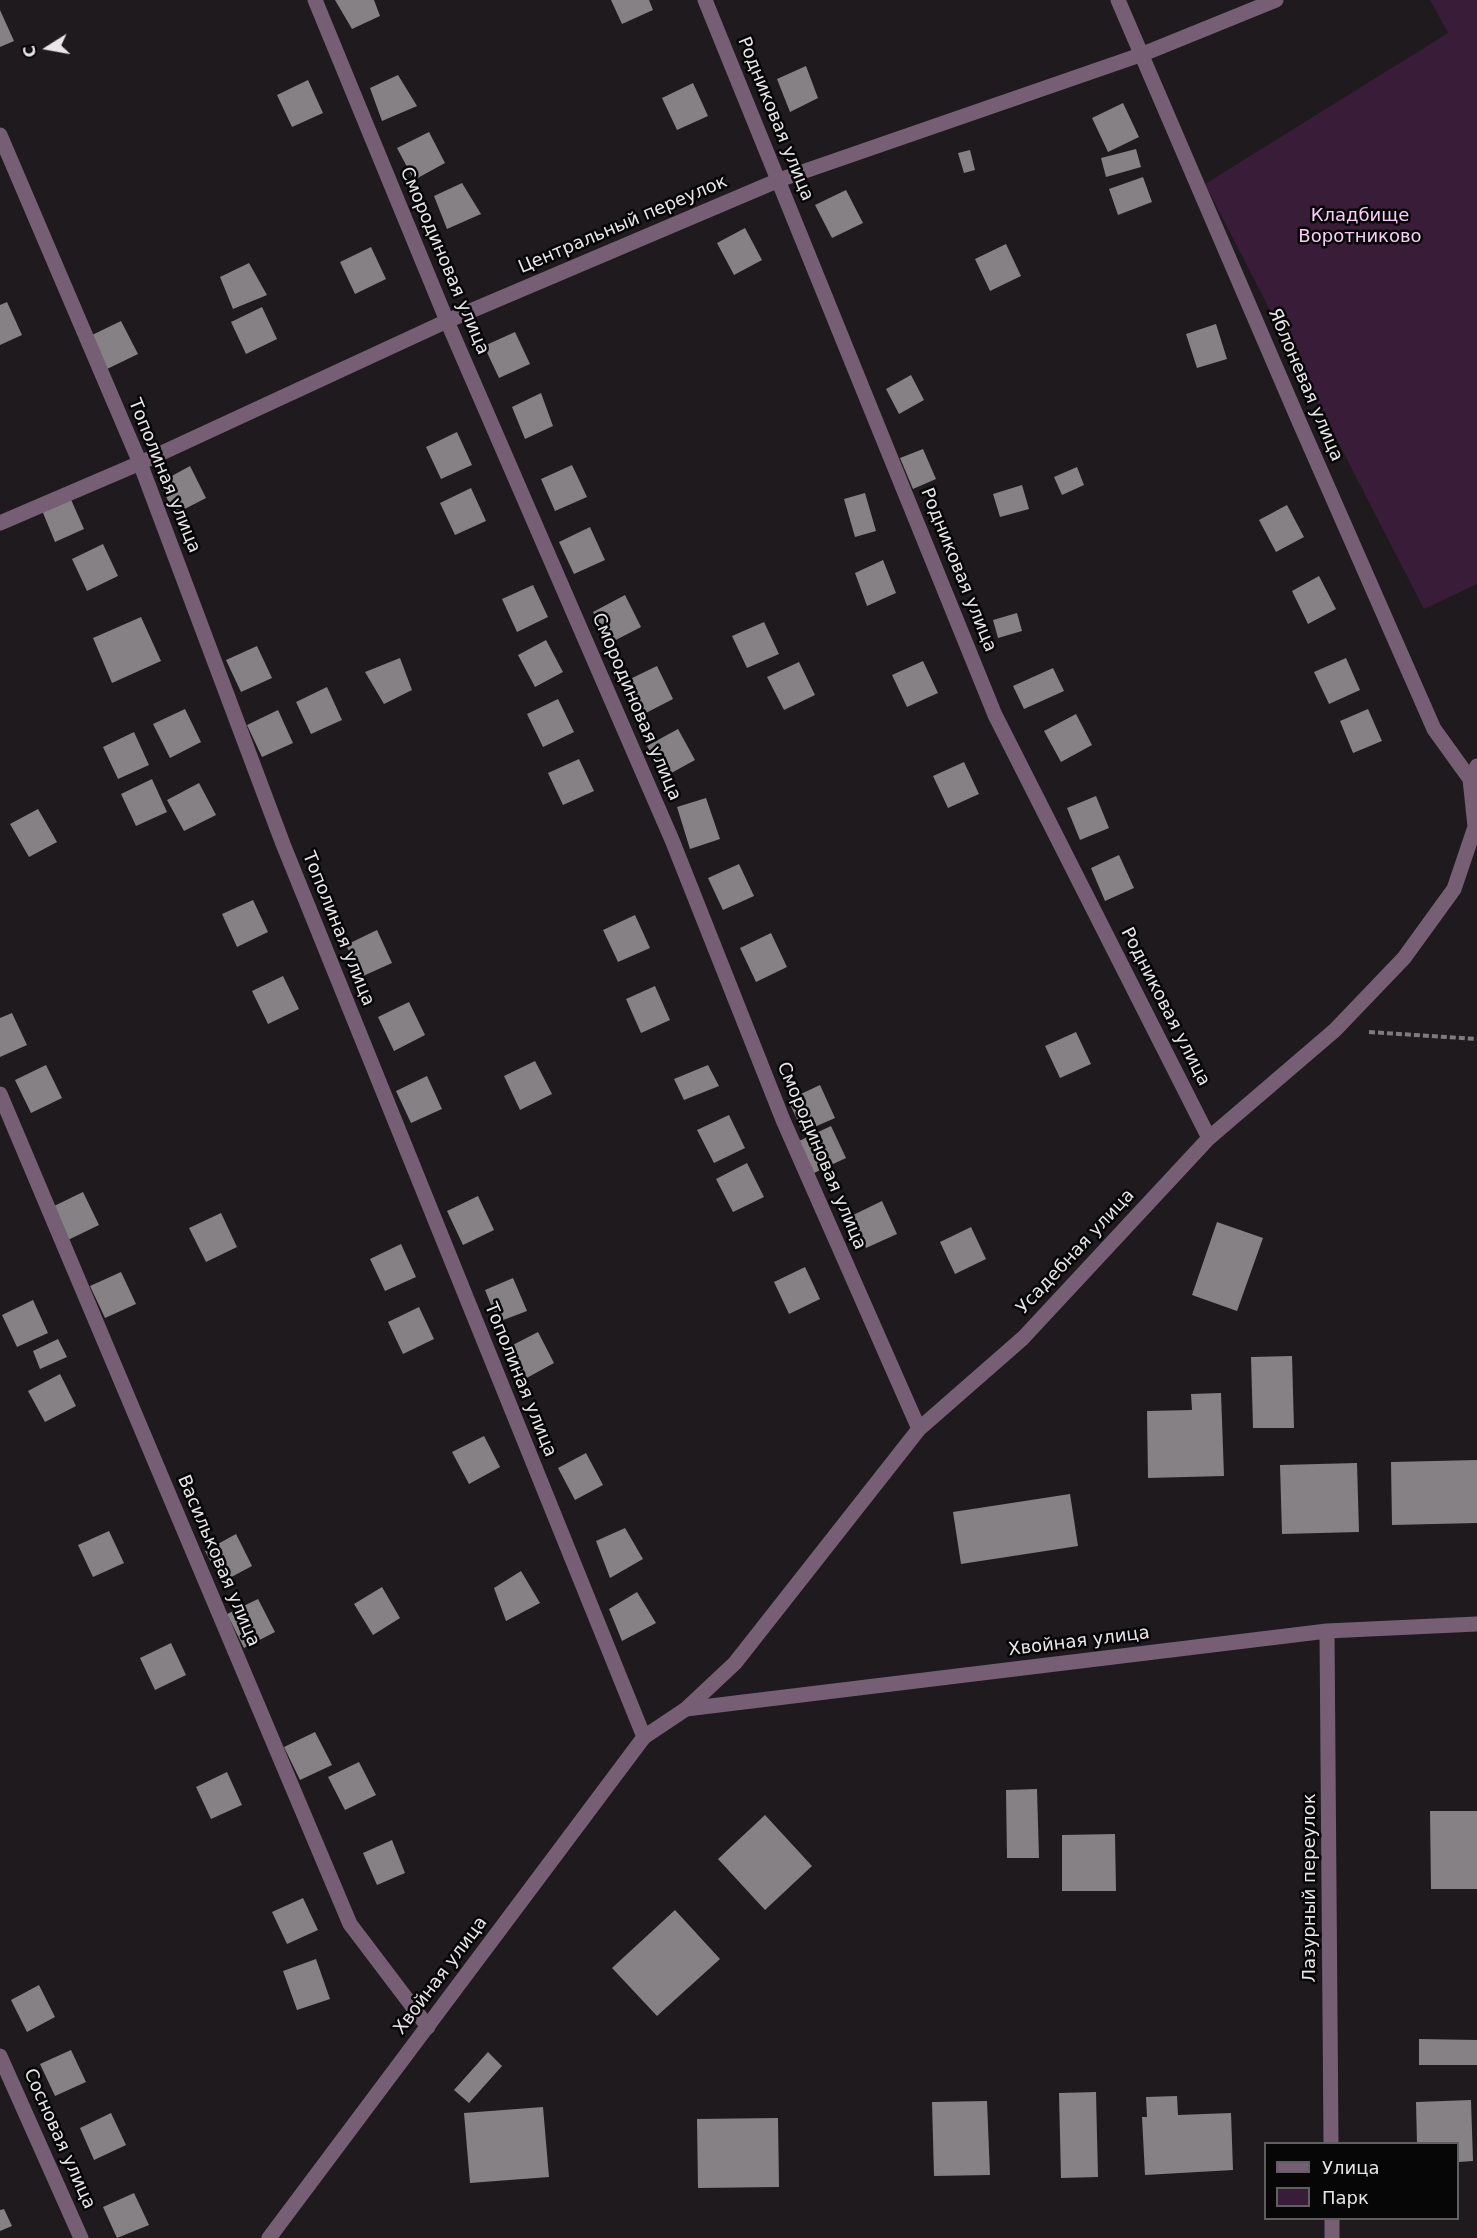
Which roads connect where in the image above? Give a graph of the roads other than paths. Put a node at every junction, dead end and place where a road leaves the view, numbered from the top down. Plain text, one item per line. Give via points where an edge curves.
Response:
1 (315, 0) edge
2 (705, 0) edge
3 (1118, 0) edge
4 (1276, 0) edge
5 (1143, 54) junction
6 (0, 135) edge
7 (779, 180) junction
8 (447, 321) junction
9 (140, 463) junction
10 (0, 523) edge
11 (1473, 772) edge
12 (0, 1094) edge
13 (1209, 1138) junction
14 (919, 1430) junction
15 (1477, 1624) edge
16 (1327, 1631) junction
17 (686, 1709) junction
18 (644, 1737) junction
19 (428, 2028) junction
20 (0, 2056) edge
21 (1331, 2142) edge
22 (1332, 2220) edge
23 (81, 2238) edge
24 (268, 2238) edge
25 (1332, 2238) edge

1 - 8 street, Смородиновая улица
2 - 7 street, Родниковая улица
3 - 5 street, Яблоневая улица
4 - 5 street, Центральный переулок
5 - 7 street, Центральный переулок
5 - 11 street, Яблоневая улица via 1434,729
6 - 9 street, Тополиная улица
7 - 8 street, Центральный переулок
7 - 13 street, Родниковая улица via 995,715
8 - 9 street, Центральный переулок
8 - 14 street, Смородиновая улица via 672,840 783,1120
9 - 10 street, Центральный переулок
9 - 18 street, Тополиная улица via 287,855
11 - 13 street, Усадебная улица via 1475,827 1454,889 1404,958 1335,1030
12 - 19 street, Васильковая улица via 350,1924
13 - 14 street, Усадебная улица via 1023,1338
14 - 17 street, Усадебная улица via 735,1663
15 - 16 street, Хвойная улица
16 - 17 street, Хвойная улица
16 - 21 street, Лазурный переулок
17 - 18 street, Усадебная улица
18 - 19 street, Хвойная улица
19 - 24 street, Хвойная улица
20 - 23 street, Сосновая улица
22 - 25 street

